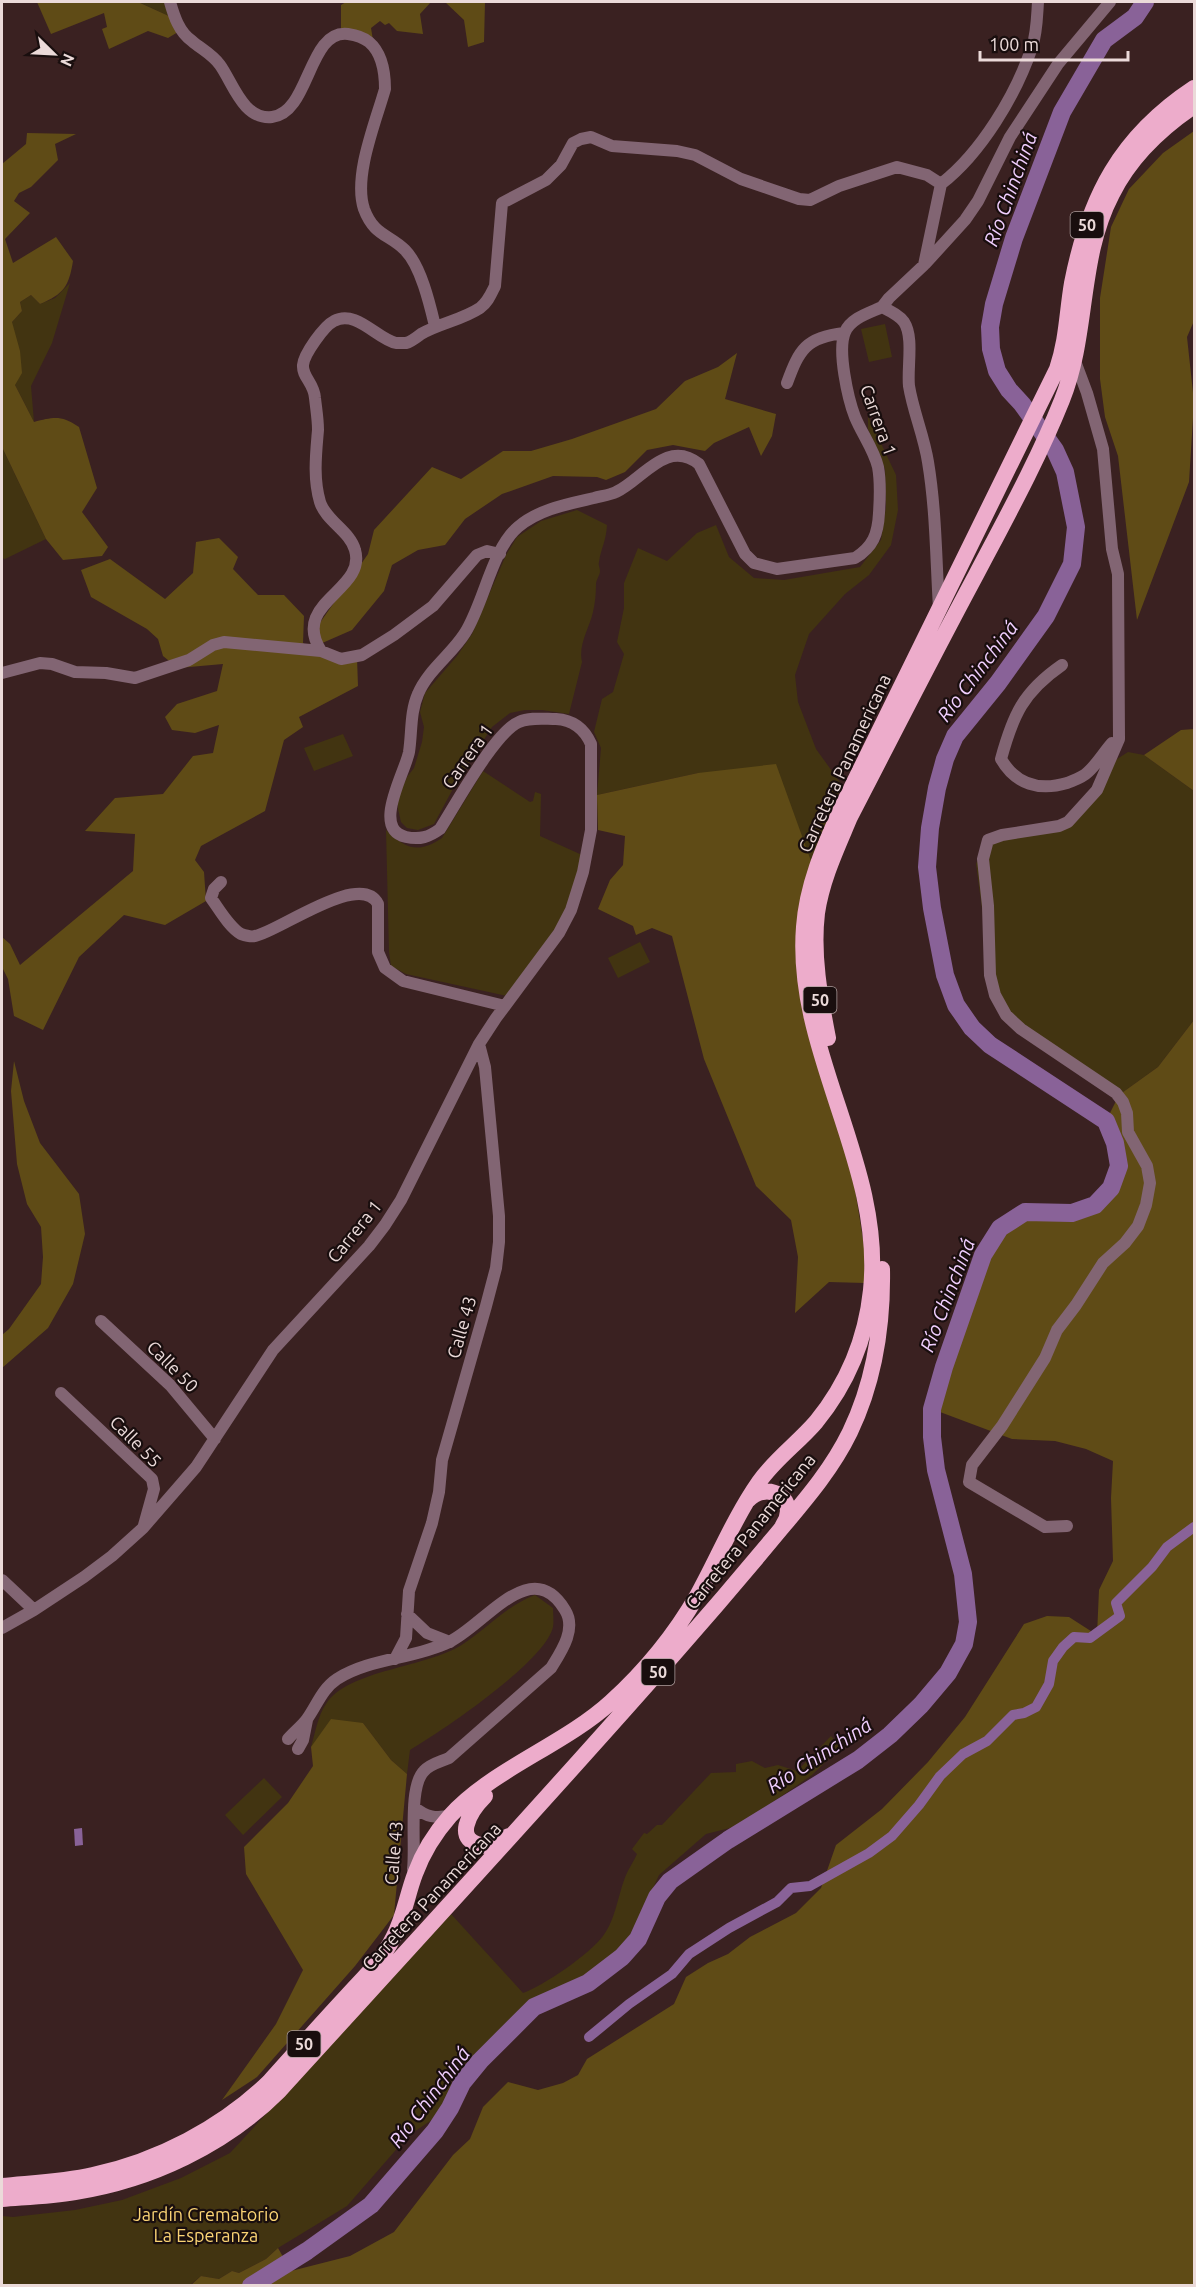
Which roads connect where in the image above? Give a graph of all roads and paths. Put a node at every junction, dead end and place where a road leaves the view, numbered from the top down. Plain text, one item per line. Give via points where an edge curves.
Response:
1 (170, 2) edge
2 (1038, 2) edge
3 (1110, 2) edge
4 (1194, 88) edge
5 (1194, 106) edge
6 (941, 184) junction
7 (924, 265) junction
8 (882, 307) junction
9 (435, 326) junction
10 (844, 333) junction
11 (1075, 361) junction
12 (787, 383) dead end
13 (500, 554) junction
14 (939, 609) junction
15 (317, 644) junction
16 (1062, 665) dead end
17 (2, 673) edge
18 (1119, 739) junction
19 (221, 882) dead end
20 (505, 1006) junction
21 (479, 1044) junction
22 (101, 1321) dead end
23 (61, 1393) dead end
24 (215, 1439) junction
25 (748, 1500) junction
26 (1067, 1526) dead end
27 (143, 1528) junction
28 (781, 1528) junction
29 (2, 1580) edge
30 (34, 1610) junction
31 (407, 1614) junction
32 (2, 1628) edge
33 (450, 1642) junction
34 (395, 1659) junction
35 (307, 1719) junction
36 (288, 1739) dead end
37 (298, 1749) dead end
38 (506, 1773) junction
39 (414, 1807) junction
40 (451, 1815) junction
41 (519, 1829) junction
42 (406, 1902) junction
43 (2, 2186) edge
44 (2, 2199) edge

1 - 9 street via 178,26 189,40 217,60 245,106 265,117 275,117 296,100 330,38 342,33 370,43 386,73 361,181 365,210 379,233 407,252 427,291
2 - 6 street via 1033,45 1012,92 981,144
3 - 7 street via 1058,64 1010,137 965,220
4 - 14 highway, Carretera Panamericana / 50 via 1136,136 1101,189 1076,263 1065,344 1057,369
5 - 11 highway, Carretera Panamericana / 50 via 1144,146 1112,195 1091,253
6 - 7 street
6 - 9 street via 927,175 897,167 810,200 799,199 741,179 695,155 612,147 591,137 581,139 573,143 561,165 546,180 502,203 491,296 481,307
7 - 8 street
8 - 10 street via 852,321
8 - 14 street via 905,323 909,337 910,390 928,461
9 - 15 street via 406,343 395,343 346,318 334,321 304,358 304,374 314,388 321,505 351,542 357,565 320,610 315,623
10 - 12 street via 810,341 802,349
10 - 13 street, Carrera 1 via 846,383 855,416 878,465 881,488 874,542 855,558 777,569 754,563 744,554 699,464 692,458 673,457 657,461 615,493 549,509 528,520 510,536
11 - 18 street via 1102,449 1118,574
11 - 28 highway, Carretera Panamericana / 50 via 1061,403 1022,485 850,817 822,890 816,931 820,1000 876,1206 882,1246 882,1288 875,1353 865,1395 850,1432 817,1486
13 - 15 street via 487,551 477,555 433,606 362,655 341,660
13 - 20 street, Carrera 1 via 467,631 425,680 418,695 405,768 390,815 392,827 402,836 431,836 497,740 521,720 563,720 586,732 591,744 591,830 583,872 560,933
14 - 25 highway, Carretera Panamericana / 50 via 817,862 803,931 809,1003 820,1051 856,1159 867,1208 871,1245 867,1320 833,1399 771,1468
15 - 17 street via 224,642 189,660 135,678 75,672 40,663
16 - 18 street via 1045,677 1016,712 1001,759 1007,770 1035,786 1050,788 1087,773
18 - 26 street via 1097,790 1068,822 988,840 982,859 990,975 995,995 1006,1015 1021,1029 1116,1093 1127,1113 1128,1132 1147,1166 1150,1183 1138,1226 1103,1263 1057,1330 1046,1358 1002,1426 972,1465 969,1482 1045,1527
19 - 20 street via 211,898 241,934 254,937 350,894 374,898 378,903 378,952 385,968 403,981
20 - 21 street, Carrera 1
21 - 24 street, Carrera 1 via 385,1225 273,1350
21 - 31 street, Calle 43 via 499,1216 495,1268 442,1460 432,1523 409,1591
22 - 24 street, Calle 50 via 170,1385
23 - 27 street, Calle 55 via 152,1479 154,1490
24 - 27 street, Carrera 1 via 176,1492
25 - 28 highway via 763,1491 780,1496 788,1512
25 - 38 highway, Carretera Panamericana / 50 via 679,1624 642,1671 588,1720
27 - 30 street, Carrera 1 via 112,1556
28 - 41 highway, Carretera Panamericana / 50
29 - 30 street
30 - 32 street, Carrera 1
31 - 33 street via 427,1633
31 - 34 street, Calle 43 via 406,1638
33 - 34 street, Calle 43
33 - 39 street, Calle 43 via 530,1587 559,1600 567,1613 569,1632 551,1668 449,1758 425,1769
34 - 35 street via 359,1668 336,1680 319,1697
35 - 36 street
35 - 37 street
38 - 40 highway, Carretera Panamericana / 50
38 - 41 highway via 476,1804 466,1821 466,1831 474,1843 487,1846
39 - 40 street, Calle 43 via 431,1817
39 - 42 street, Calle 43 via 415,1845
40 - 42 highway, Carretera Panamericana / 50 via 424,1852
41 - 44 highway, Carretera Panamericana / 50 via 279,2091 236,2128 183,2158 118,2182 75,2193
42 - 43 highway, Carretera Panamericana / 50 via 399,1926 382,1957 269,2082 228,2117 175,2147 115,2169 75,2179

